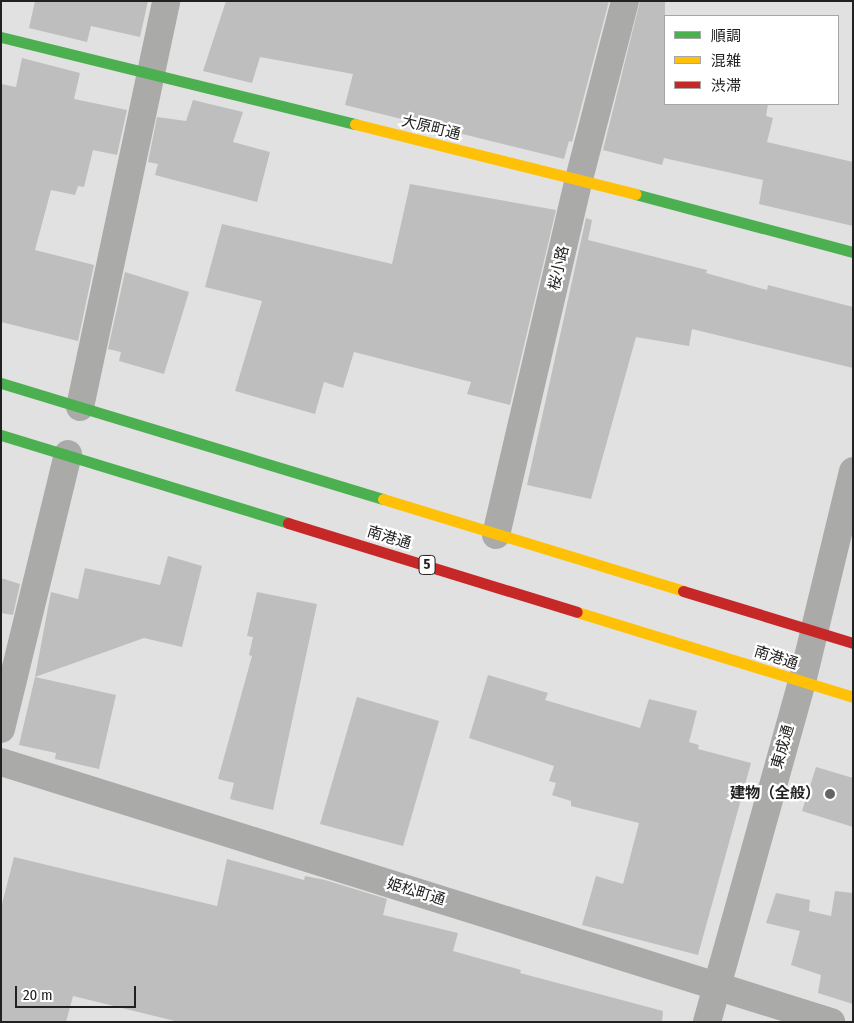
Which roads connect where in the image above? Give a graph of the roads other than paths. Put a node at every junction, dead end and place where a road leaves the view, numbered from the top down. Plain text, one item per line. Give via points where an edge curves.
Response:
1 (166, 1) edge
2 (625, 1) edge
3 (1, 37) edge
4 (148, 74) junction
5 (579, 179) junction
6 (853, 252) edge
7 (1, 383) edge
8 (80, 406) junction
9 (1, 435) edge
10 (68, 454) junction
11 (853, 471) edge
12 (496, 535) junction
13 (813, 630) junction
14 (853, 643) edge
15 (802, 682) junction
16 (853, 697) edge
17 (1, 729) edge
18 (1, 762) edge
19 (716, 986) junction
20 (707, 1022) edge
21 (831, 1022) edge

1 - 4 street
2 - 5 street, 桜小路
3 - 4 main road, 大原町通
4 - 5 main road, 大原町通
4 - 8 street
5 - 6 main road, 大原町通
5 - 12 street, 桜小路
7 - 8 main road
8 - 12 main road
9 - 10 main road, 南港通 / 5
10 - 15 main road, 南港通 / 5
10 - 17 street
11 - 13 street, 東成通
12 - 13 main road
13 - 14 main road
13 - 15 street, 東成通
15 - 16 main road, 南港通 / 5
15 - 19 street, 東成通
18 - 19 street, 姫松町通
19 - 20 street, 東成通
19 - 21 street, 姫松町通

